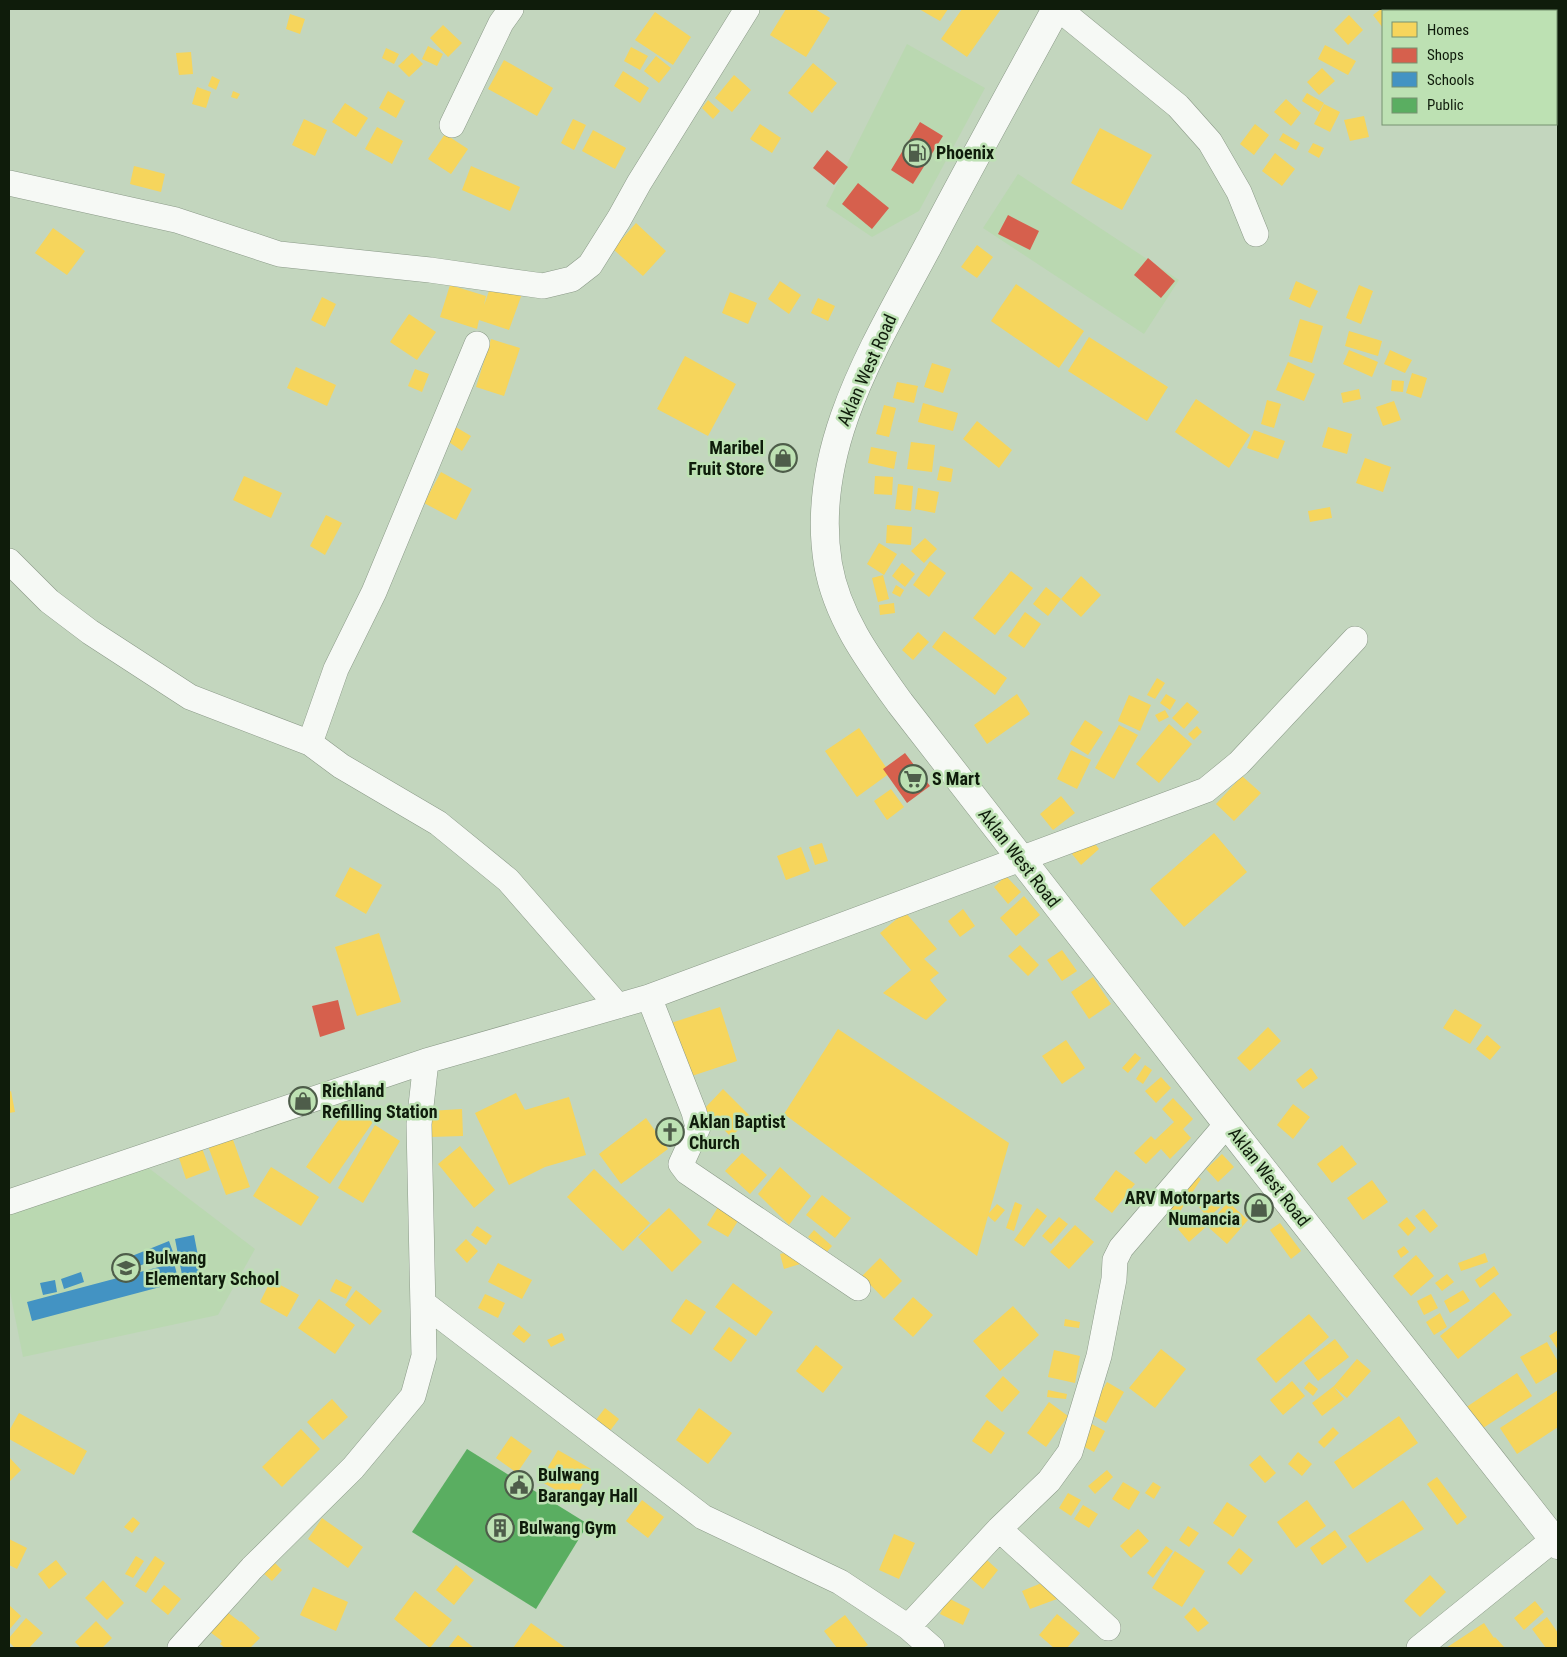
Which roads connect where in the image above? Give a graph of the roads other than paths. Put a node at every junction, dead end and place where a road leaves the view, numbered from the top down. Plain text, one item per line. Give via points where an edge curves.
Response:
1 (511, 9) edge
2 (747, 9) edge
3 (1057, 9) edge
4 (452, 125) dead end
5 (9, 182) edge
6 (1256, 234) dead end
7 (477, 344) dead end
8 (9, 561) edge
9 (1355, 639) dead end
10 (310, 743) junction
11 (1019, 858) junction
12 (649, 997) junction
13 (618, 1006) junction
14 (426, 1061) junction
15 (1227, 1124) junction
16 (9, 1202) edge
17 (858, 1288) dead end
18 (423, 1303) junction
19 (999, 1529) junction
20 (1556, 1542) edge
21 (908, 1627) junction
22 (1108, 1628) dead end
23 (180, 1648) edge
24 (932, 1648) edge
25 (1419, 1648) edge

1 - 4 street via 501,23
2 - 5 street via 590,265 572,279 552,284 543,286 279,254 176,220
3 - 6 street via 1178,106 1210,142 1239,192
3 - 11 main road, Aklan West Road via 867,362 844,415 834,450 825,518 828,564 838,602 854,638
7 - 10 street via 374,592 336,669
8 - 10 street via 49,601 90,632 190,697
9 - 11 street via 1239,763 1206,790
10 - 13 street via 341,766 438,822 508,880
11 - 12 street
11 - 15 main road, Aklan West Road
12 - 13 street
12 - 17 street via 698,1127 681,1164 687,1172
13 - 14 street
14 - 16 street
14 - 18 street via 419,1124
15 - 19 street via 1121,1248 1116,1260 1099,1356 1070,1452 1048,1481
15 - 20 main road, Aklan West Road
18 - 21 street via 703,1517 840,1582
18 - 23 street via 424,1356 413,1396 352,1468 252,1568
19 - 21 street
19 - 22 street
20 - 25 street
21 - 24 street

